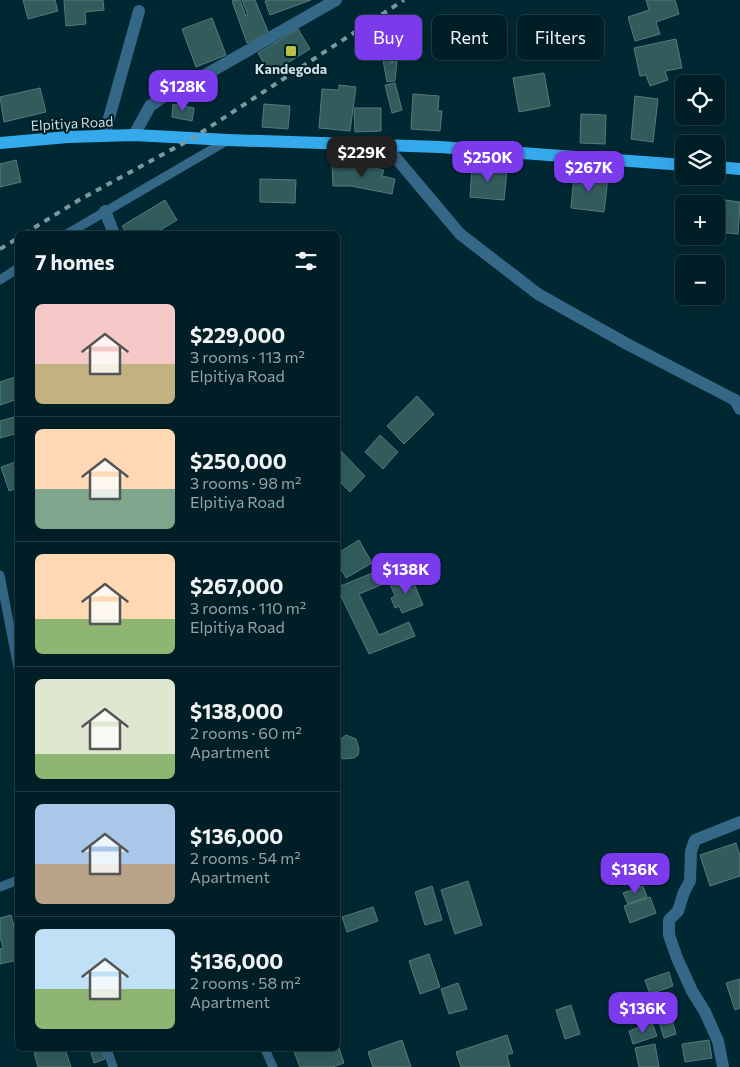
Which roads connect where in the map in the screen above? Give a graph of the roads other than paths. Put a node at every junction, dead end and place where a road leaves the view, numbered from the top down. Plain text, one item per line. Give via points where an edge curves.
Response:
1 (336, 0) edge
2 (139, 11) dead end
3 (104, 136) junction
4 (134, 136) junction
5 (228, 140) junction
6 (0, 143) edge
7 (385, 145) junction
8 (675, 164) edge
9 (725, 168) edge
10 (740, 169) edge
11 (105, 211) junction
12 (72, 231) edge
13 (113, 231) edge
14 (15, 270) edge
15 (0, 280) edge
16 (740, 409) edge
17 (0, 575) edge
18 (15, 652) edge
19 (740, 822) edge
20 (15, 881) edge
21 (0, 887) edge
22 (108, 1051) edge
23 (266, 1051) edge
24 (113, 1067) edge
25 (273, 1067) edge
26 (723, 1067) edge

1 - 4 street via 198,79 177,87 150,106
2 - 3 street
3 - 4 main road, Elpitiya Road
3 - 6 main road, Elpitiya Road
4 - 5 main road, Elpitiya Road
5 - 7 main road, Elpitiya Road
5 - 11 lane
7 - 8 main road, Elpitiya Road
7 - 16 street via 460,234 538,294 626,344 736,400
9 - 10 main road
11 - 12 lane
11 - 13 street
14 - 15 lane
17 - 18 lane
19 - 26 street via 695,840 691,851 690,881 678,912 669,920 668,935 718,1041
20 - 21 lane
22 - 24 lane
23 - 25 lane

